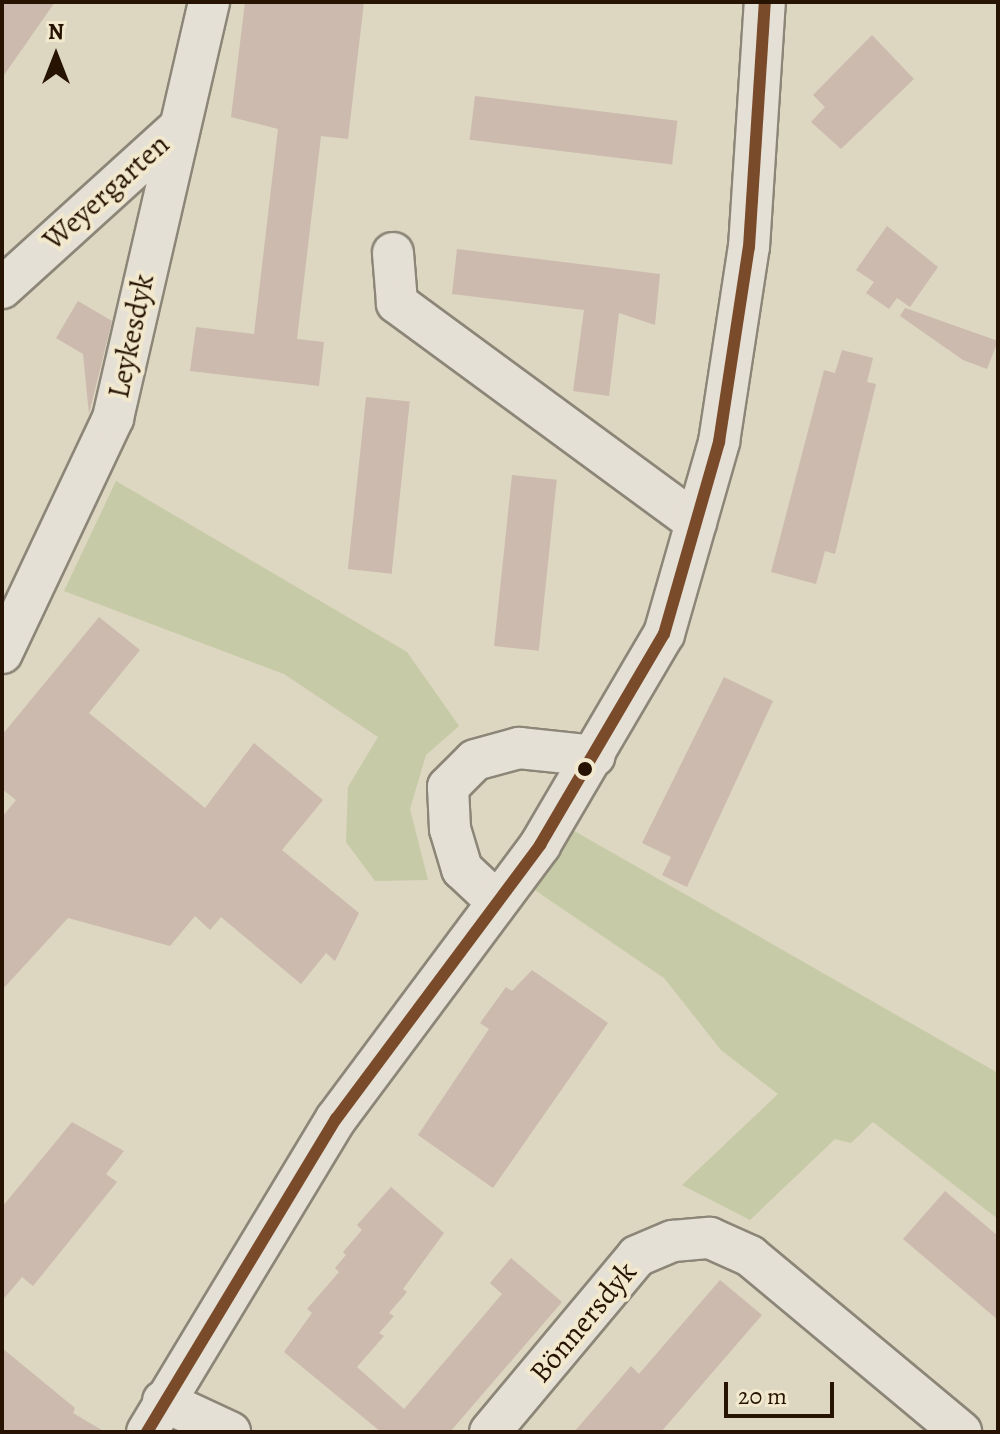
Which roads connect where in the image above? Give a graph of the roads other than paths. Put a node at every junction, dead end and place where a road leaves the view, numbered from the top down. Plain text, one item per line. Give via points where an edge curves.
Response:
1 (209, 2) edge
2 (765, 2) edge
3 (176, 130) junction
4 (393, 253) dead end
5 (2, 288) edge
6 (696, 523) junction
7 (2, 653) edge
8 (595, 756) junction
9 (495, 900) junction
10 (155, 1416) edge
11 (230, 1432) edge
12 (490, 1432) edge
13 (961, 1432) edge

1 - 3 street, Leykesdyk
2 - 6 street via 749,247 719,442
3 - 5 street, Weyergarten
3 - 7 street, Leykesdyk via 113,418
4 - 6 street via 397,303
6 - 8 street via 664,634
8 - 9 street via 540,845
8 - 9 street via 519,748 475,760 448,787 450,829 462,869
9 - 10 street via 336,1119
10 - 11 street
12 - 13 street, Bönnersdyk via 637,1256 673,1241 710,1238 750,1256

